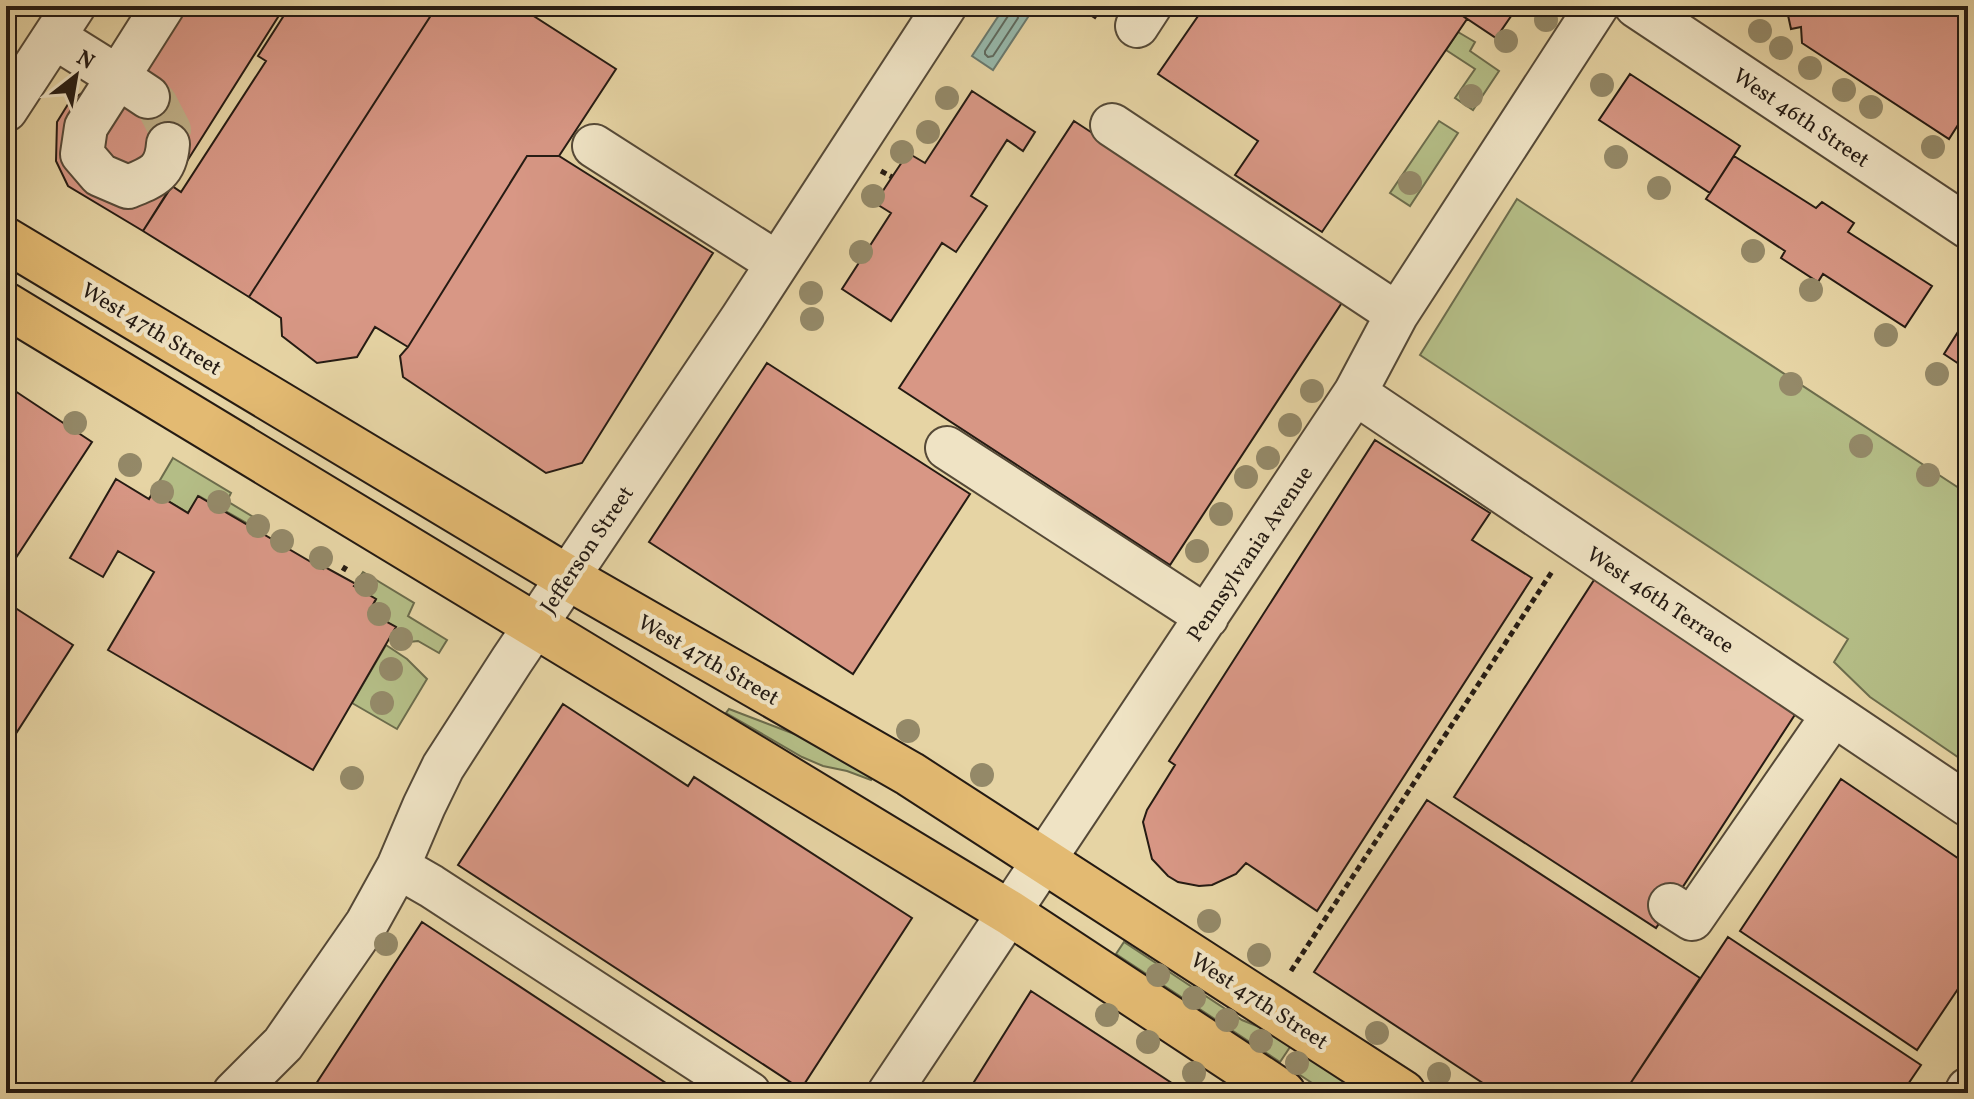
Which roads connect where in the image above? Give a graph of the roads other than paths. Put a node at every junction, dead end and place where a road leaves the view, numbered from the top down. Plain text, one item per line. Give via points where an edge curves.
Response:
1 (163, 6) edge
2 (945, 6) edge
3 (1597, 6) edge
4 (1636, 6) edge
5 (64, 21) edge
6 (133, 87) junction
7 (6, 110) edge
8 (1112, 125) dead end
9 (168, 144) tunnel mouth
10 (594, 146) dead end
11 (1968, 227) edge
12 (6, 240) edge
13 (777, 263) junction
14 (6, 305) edge
15 (1397, 314) junction
16 (1355, 393) junction
17 (947, 448) dead end
18 (567, 577) junction
19 (1207, 617) junction
20 (535, 625) junction
21 (1833, 715) junction
22 (1968, 805) edge
23 (1045, 860) junction
24 (398, 867) junction
25 (1670, 905) dead end
26 (1010, 913) junction
27 (234, 1093) edge
28 (749, 1093) edge
29 (889, 1093) edge
30 (1283, 1093) edge
31 (1403, 1093) edge

1 - 6 street
2 - 13 street, Jefferson Street
3 - 15 street, Pennsylvania Avenue
4 - 11 street, West 46th Street
5 - 6 street
5 - 7 street
6 - 9 street via 86,127 82,154 100,175 128,187 153,176 167,158
8 - 15 street
10 - 13 street
12 - 18 main road, West 47th Street
13 - 18 street, Jefferson Street
14 - 20 main road
15 - 16 street, Pennsylvania Avenue
16 - 19 street, Pennsylvania Avenue
16 - 21 street, West 46th Terrace
17 - 19 street
18 - 20 street, Jefferson Street
18 - 23 main road, West 47th Street via 910,774
19 - 23 street, Pennsylvania Avenue
20 - 24 street, Jefferson Street via 443,767
20 - 26 main road
21 - 22 street, West 46th Terrace
21 - 25 street via 1692,919
23 - 26 street, Pennsylvania Avenue
23 - 31 main road, West 47th Street
24 - 27 street, Jefferson Street via 367,923 283,1044
24 - 28 street
26 - 29 street, Pennsylvania Avenue
26 - 30 main road

